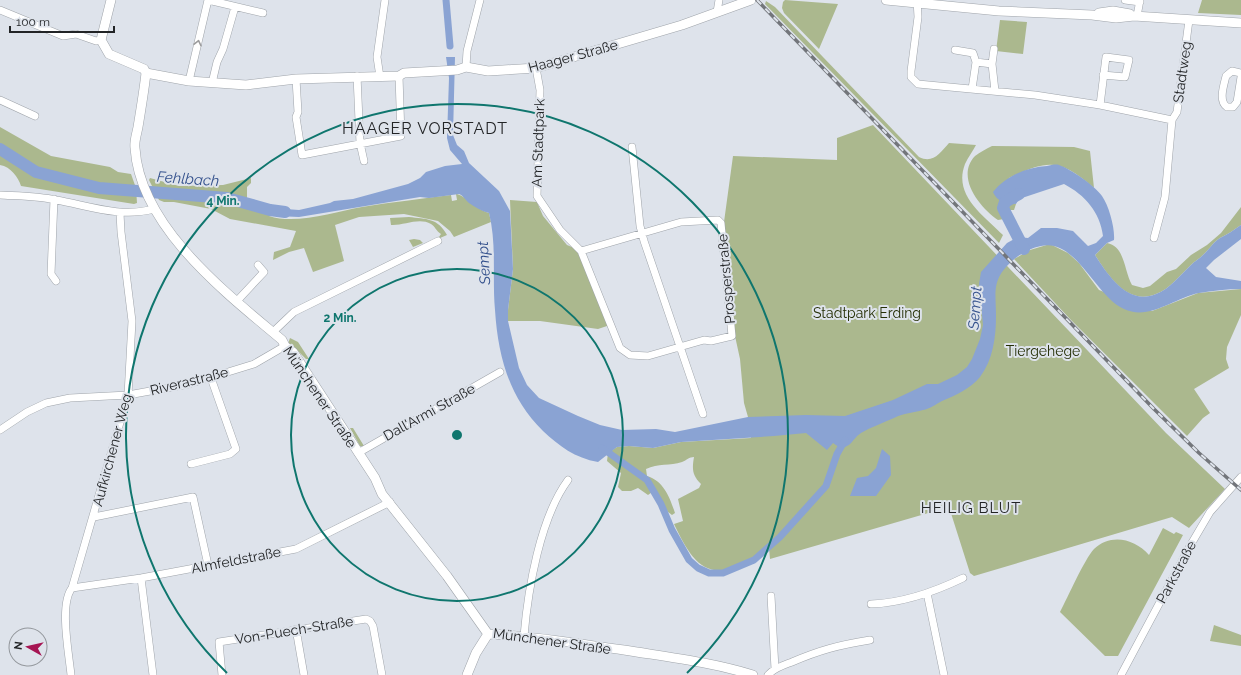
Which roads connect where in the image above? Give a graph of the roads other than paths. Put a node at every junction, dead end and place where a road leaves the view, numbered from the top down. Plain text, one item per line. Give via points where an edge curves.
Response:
1 (111, 0) edge
2 (208, 0) edge
3 (385, 0) edge
4 (480, 0) edge
5 (719, 0) edge
6 (751, 0) edge
7 (886, 0) edge
8 (1125, 0) edge
9 (917, 1) edge
10 (1140, 1) edge
11 (734, 3) edge
12 (235, 8) junction
13 (0, 10) edge
14 (717, 12) junction
15 (263, 13) dead end
16 (1136, 16) junction
17 (1189, 20) junction
18 (1241, 23) edge
19 (101, 40) junction
20 (994, 49) dead end
21 (955, 50) dead end
22 (976, 62) junction
23 (992, 64) junction
24 (536, 68) junction
25 (461, 69) junction
26 (146, 73) junction
27 (1241, 73) edge
28 (1103, 75) dead end
29 (357, 76) junction
30 (399, 76) junction
31 (380, 77) junction
32 (1241, 77) edge
33 (296, 79) junction
34 (189, 81) junction
35 (212, 83) junction
36 (972, 89) junction
37 (995, 91) junction
38 (0, 100) edge
39 (1100, 105) junction
40 (35, 116) dead end
41 (1172, 120) junction
42 (360, 143) junction
43 (632, 147) dead end
44 (364, 161) dead end
45 (0, 195) edge
46 (54, 199) junction
47 (154, 208) junction
48 (120, 213) junction
49 (643, 233) junction
50 (1154, 238) dead end
51 (438, 241) dead end
52 (581, 251) junction
53 (258, 265) dead end
54 (56, 280) dead end
55 (236, 302) junction
56 (273, 332) junction
57 (285, 346) junction
58 (680, 347) junction
59 (500, 372) dead end
60 (211, 378) junction
61 (128, 395) junction
62 (703, 414) dead end
63 (0, 430) edge
64 (358, 453) junction
65 (191, 464) dead end
66 (1241, 477) edge
67 (568, 480) dead end
68 (390, 502) junction
69 (94, 517) junction
70 (208, 565) junction
71 (141, 578) junction
72 (964, 578) dead end
73 (72, 588) junction
74 (927, 592) junction
75 (771, 596) dead end
76 (871, 604) dead end
77 (296, 629) junction
78 (488, 634) junction
79 (524, 636) junction
80 (870, 640) dead end
81 (775, 669) junction
82 (71, 675) edge
83 (153, 675) edge
84 (222, 675) edge
85 (304, 675) edge
86 (382, 675) edge
87 (467, 675) edge
88 (753, 675) edge
89 (768, 675) edge
90 (944, 675) edge
91 (1121, 675) edge

1 - 19 street
2 - 12 street
34 -> 2 street
3 - 31 street via 377,57
4 - 25 street
5 - 14 street
6 - 11 street, Haager Straße
7 - 9 street
8 - 10 street
9 - 16 street via 999,11 1116,18
9 - 36 street, Stadtweg via 918,18 911,77 918,84
10 - 16 street
11 - 14 street, Haager Straße
12 - 15 street
12 - 35 street via 223,49 216,62
13 - 19 street via 63,36 76,34 96,41
14 - 24 street, Haager Straße via 682,25
16 - 17 street
17 - 18 street
17 - 41 street, Stadtweg via 1177,112
19 - 26 street via 109,54 144,69
20 - 23 street
21 - 22 street via 973,53
22 - 23 street
22 - 36 street
23 - 37 street
24 - 25 street, Haager Straße via 480,71
24 - 52 street, Am Stadtpark via 540,90 537,196 560,230
25 - 30 street, Haager Straße via 404,73
26 - 34 street, Haager Straße
26 - 47 street, Münchener Straße via 135,147 142,183
27 - 32 street via 1230,72 1226,76 1222,101 1227,107 1233,107 1237,102
28 - 39 street
29 - 31 street, Haager Straße
29 - 33 street, Haager Straße
29 - 42 street
30 - 31 street, Haager Straße
30 - 42 street via 401,136
33 - 35 street, Haager Straße via 246,84
33 - 42 street via 296,117 302,155
34 - 35 street, Haager Straße
36 - 37 street, Stadtweg
37 - 39 street, Stadtweg
38 - 40 street
39 - 41 street, Stadtweg
41 - 50 street via 1164,197
42 - 44 street
43 - 49 street via 640,226
45 - 46 street
46 - 48 street
46 - 54 street via 51,274
47 - 48 street via 134,213
47 - 55 street, Münchener Straße via 174,237
48 - 61 street, Aufkirchener Weg via 132,321
49 - 52 street, Prosperstraße
49 - 58 street
49 - 58 street, Prosperstraße via 681,222 718,220 721,223 732,336
51 - 56 street via 294,312
52 - 58 street via 620,348 630,355 648,356
53 - 55 street via 264,272
55 - 56 street, Münchener Straße
56 - 57 street, Münchener Straße
57 - 60 street, Riverastraße via 254,364
57 - 64 street, Münchener Straße via 304,367
58 - 62 street
59 - 64 street, Dall'Armi Straße
60 - 61 street, Riverastraße via 165,390
60 - 65 street via 236,449 230,454
61 - 63 street, Riverastraße via 54,401 27,412
61 - 69 street, Aufkirchener Weg
64 - 68 street, Münchener Straße via 378,484 386,491
66 - 91 street, Parkstraße via 1219,500 1204,522
67 - 79 street via 554,502 541,541
68 - 70 street, Almfeldstraße via 296,549
68 - 78 street, Münchener Straße
69 - 70 street via 193,497
69 - 73 street, Aufkirchener Weg
70 - 71 street, Almfeldstraße
71 - 73 street, Almfeldstraße
71 - 83 street
72 - 74 street
73 - 82 street, Aufkirchener Weg via 65,607
74 - 76 street via 883,604
74 - 90 street
75 - 81 street
77 - 84 street, Von-Puech-Straße via 219,642
77 - 85 street
77 - 86 street, Von-Puech-Straße via 366,619 370,621
78 - 79 street, Münchener Straße
78 - 87 street via 476,653
79 - 88 street, Münchener Straße via 690,661
80 - 81 street via 830,647
81 - 89 street

